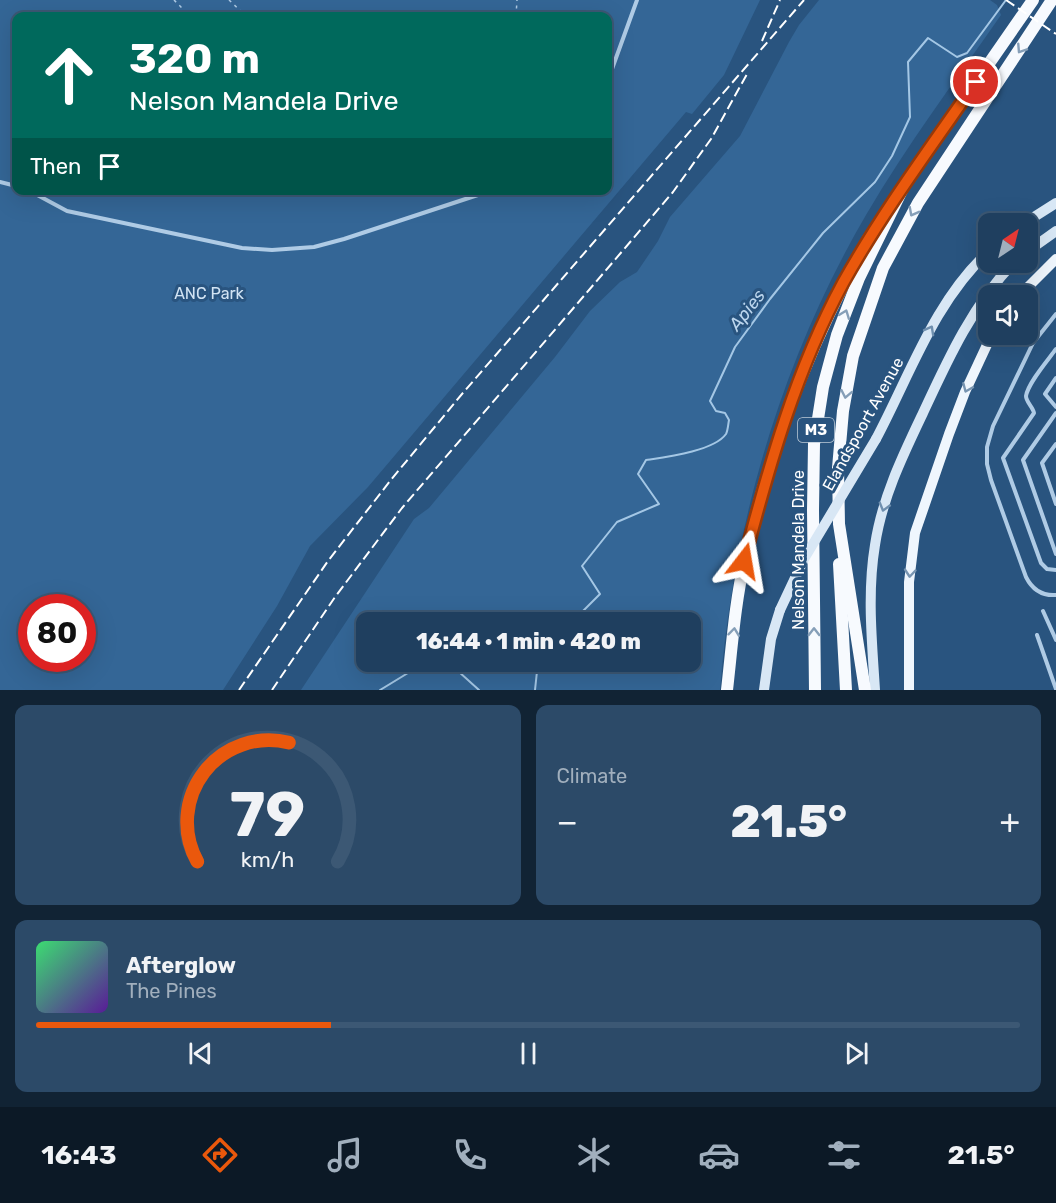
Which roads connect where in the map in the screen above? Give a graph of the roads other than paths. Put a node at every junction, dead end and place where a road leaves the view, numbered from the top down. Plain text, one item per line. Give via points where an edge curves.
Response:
1 (637, 0) edge
2 (1027, 0) edge
3 (1033, 0) edge
4 (1052, 0) edge
5 (1000, 48) junction
6 (612, 69) edge
7 (904, 186) junction
8 (37, 195) edge
9 (478, 195) edge
10 (1056, 203) edge
11 (1038, 214) edge
12 (1056, 231) edge
13 (1038, 244) edge
14 (1056, 259) edge
15 (978, 263) edge
16 (1004, 273) edge
17 (1030, 285) edge
18 (1056, 315) edge
19 (987, 345) edge
20 (1056, 349) edge
21 (1056, 378) edge
22 (1056, 407) edge
23 (1056, 413) edge
24 (1056, 444) edge
25 (1056, 504) edge
26 (839, 524) junction
27 (1056, 554) edge
28 (1056, 570) edge
29 (1056, 595) edge
30 (1044, 610) dead end
31 (1037, 635) dead end
32 (1056, 640) edge
33 (1056, 689) edge
34 (727, 690) edge
35 (764, 690) edge
36 (815, 690) edge
37 (846, 690) edge
38 (865, 690) edge
39 (875, 690) edge
40 (909, 690) edge

1 - 6 lane
2 - 5 main road
3 - 5 highway, Nelson Mandela Drive / M3
4 -> 26 highway, M3 via 918,203 883,268 853,356 843,411
5 - 7 highway, Nelson Mandela Drive / M3
34 -> 7 highway via 744,561 788,410 842,285
36 -> 7 highway, Nelson Mandela Drive / M3 via 814,444 823,387 837,335 859,278
8 - 9 lane via 67,211 242,248 272,250 314,247 344,239
10 - 11 main road
12 - 13 main road
14 - 17 main road
35 -> 15 main road, Elandspoort Avenue, bridge via 771,639 804,559 876,439 942,310
16 -> 39 main road via 959,338 886,499 870,586
18 - 29 lane via 1030,349 990,432 987,457 991,480 1026,577 1040,592
19 -> 40 main road via 965,392 915,533 909,582
20 - 28 lane via 1026,396 1034,413 1004,458 1041,563
21 - 22 lane via 1045,394
23 - 27 lane via 1023,460
24 - 25 lane via 1042,464
26 - 37 highway via 839,597
26 - 38 highway, M3
30 - 32 lane
31 - 33 lane

